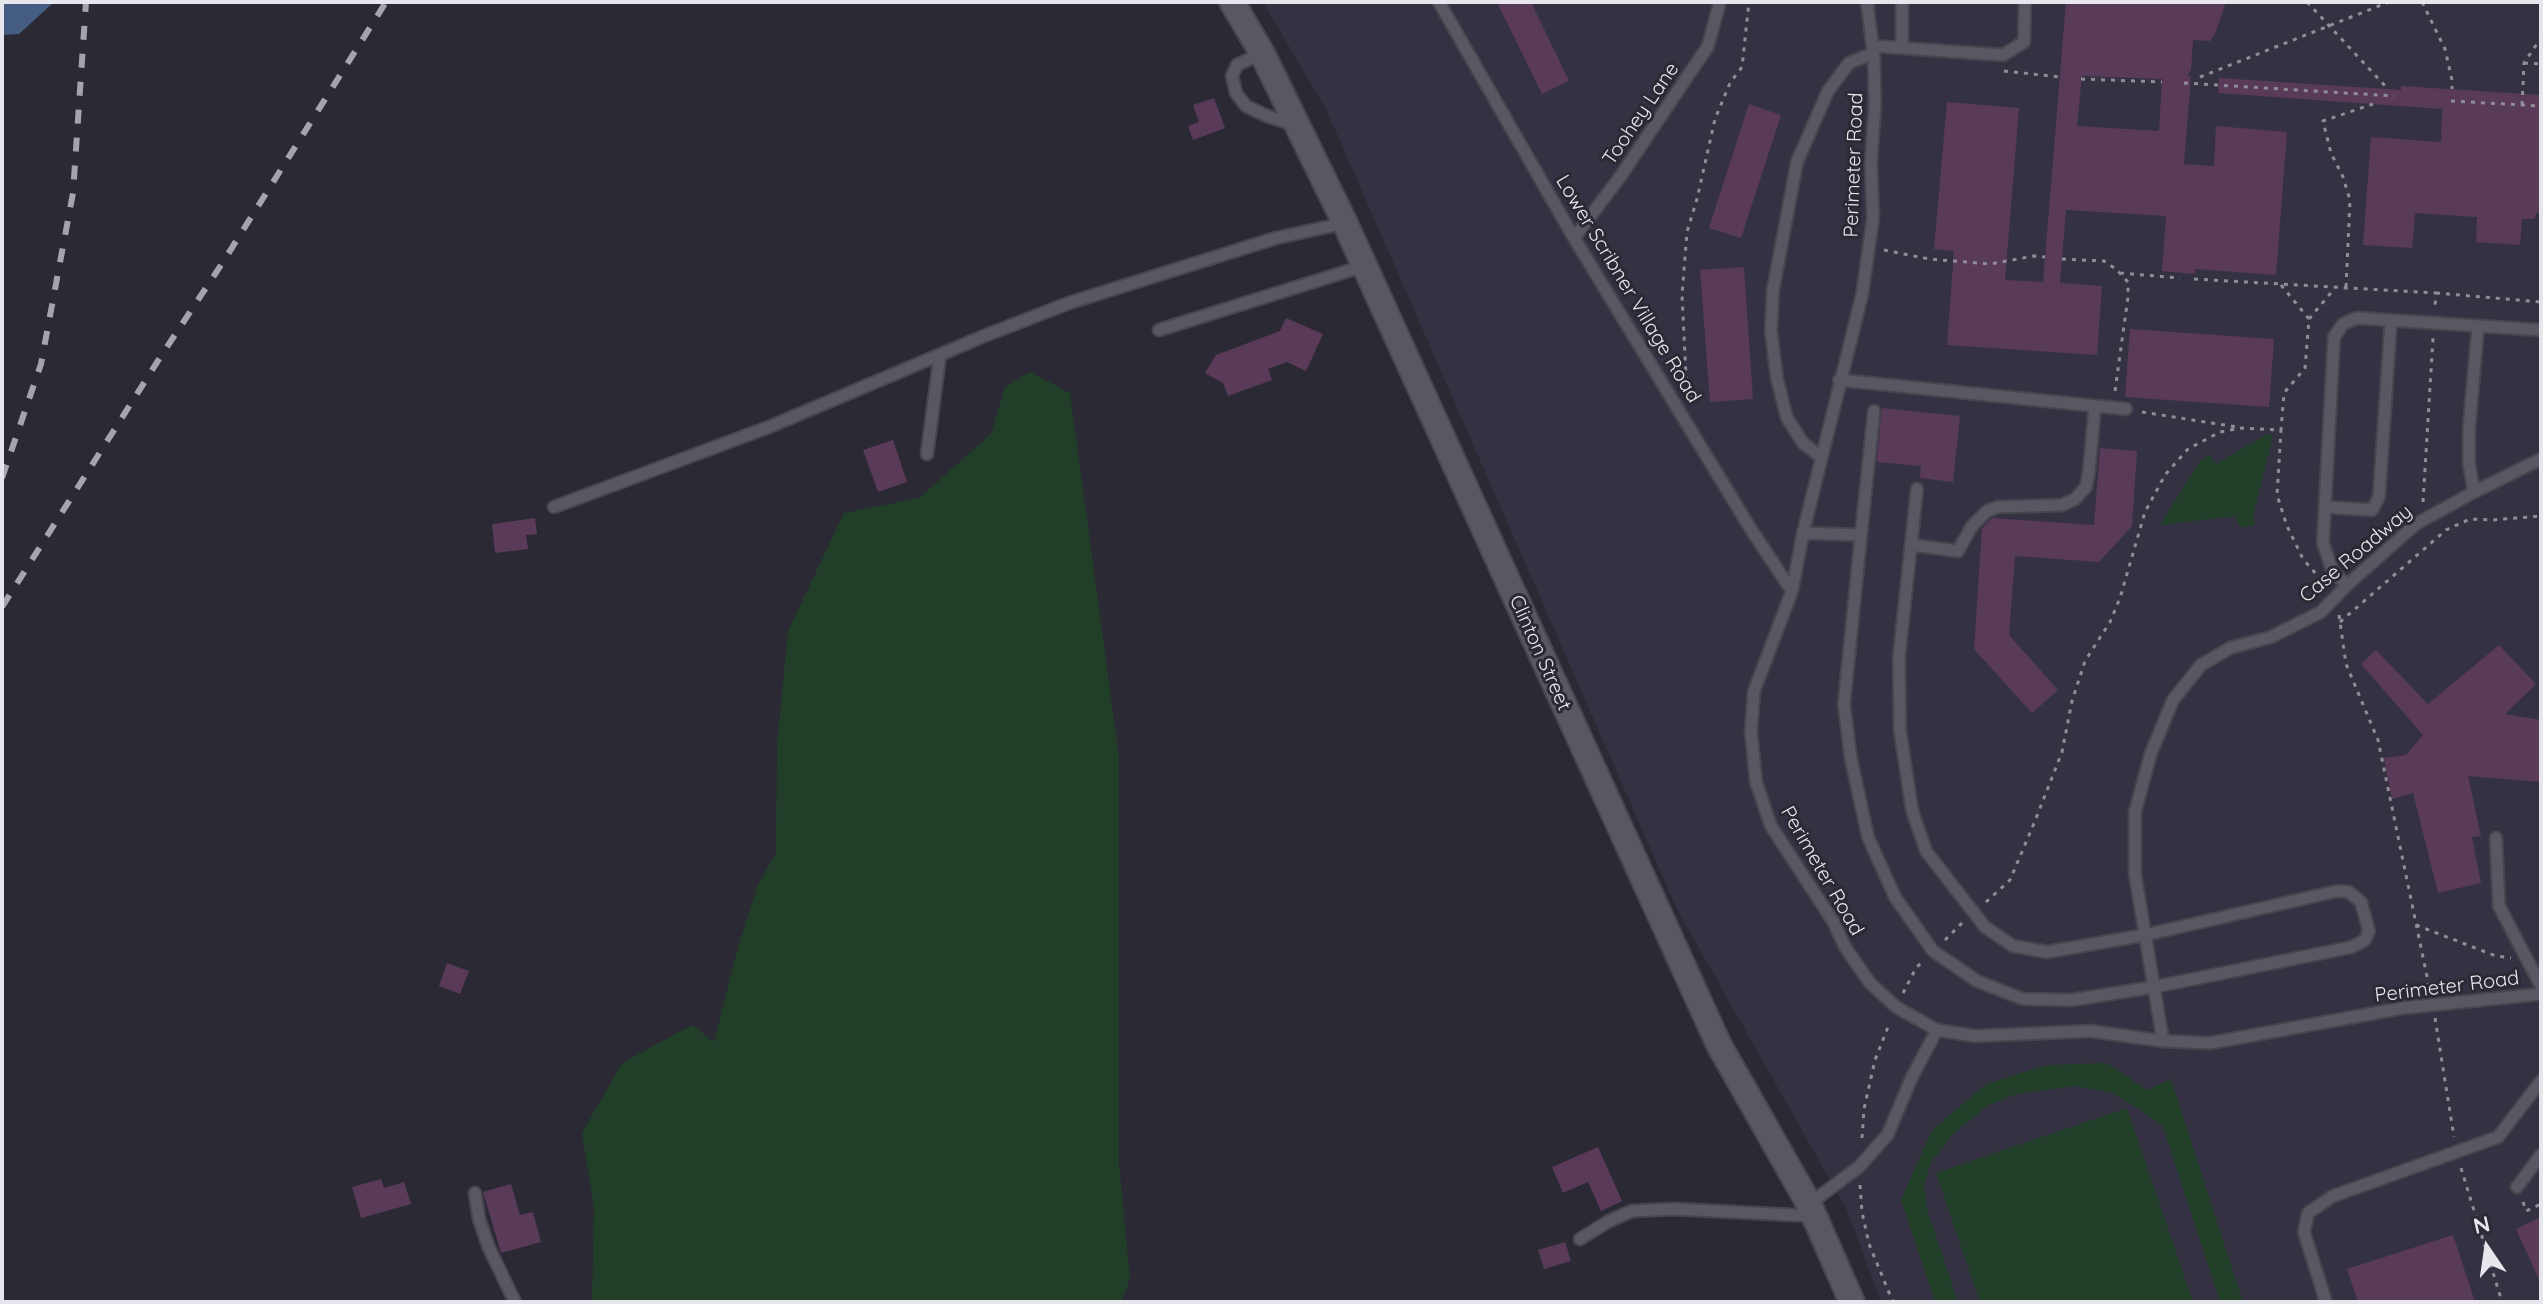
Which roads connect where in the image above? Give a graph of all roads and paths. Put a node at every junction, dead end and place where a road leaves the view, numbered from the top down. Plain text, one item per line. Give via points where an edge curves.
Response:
1 (1232, 2) edge
2 (1439, 2) edge
3 (1720, 2) edge
4 (1749, 2) edge
5 (1867, 2) edge
6 (1902, 2) edge
7 (2025, 2) edge
8 (2307, 2) edge
9 (2389, 2) edge
10 (2422, 2) edge
11 (2329, 25) junction
12 (2541, 38) edge
13 (1902, 47) junction
14 (1874, 50) junction
15 (1262, 53) junction
16 (2524, 63) junction
17 (2541, 64) edge
18 (2200, 77) dead end
19 (2081, 79) dead end
20 (2162, 82) dead end
21 (2184, 83) dead end
22 (2388, 89) dead end
23 (2452, 89) dead end
24 (2394, 96) dead end
25 (2451, 101) dead end
26 (2373, 104) dead end
27 (2522, 105) junction
28 (2541, 106) edge
29 (1298, 125) junction
30 (1345, 223) junction
31 (1574, 238) junction
32 (1869, 247) junction
33 (2045, 257) dead end
34 (2062, 259) dead end
35 (1364, 266) junction
36 (2120, 273) junction
37 (2180, 278) dead end
38 (2194, 279) dead end
39 (2280, 284) junction
40 (2336, 287) junction
41 (2346, 288) junction
42 (2436, 293) junction
43 (2541, 302) edge
44 (2309, 319) junction
45 (2391, 320) junction
46 (2434, 324) junction
47 (2478, 326) junction
48 (1159, 330) dead end
49 (2541, 330) edge
50 (940, 355) junction
51 (1839, 380) junction
52 (1692, 403) dead end
53 (2095, 406) junction
54 (2120, 408) junction
55 (1874, 411) dead end
56 (2241, 428) junction
57 (2281, 430) junction
58 (927, 454) dead end
59 (1821, 457) junction
60 (2541, 459) edge
61 (1917, 489) dead end
62 (2474, 492) junction
63 (554, 507) dead end
64 (2325, 507) junction
65 (2430, 516) junction
66 (2541, 516) edge
67 (1803, 533) junction
68 (1861, 535) junction
69 (1911, 545) junction
70 (2347, 585) junction
71 (1792, 591) junction
72 (2336, 596) junction
73 (2340, 622) junction
74 (2496, 838) dead end
75 (1973, 913) junction
76 (2416, 925) junction
77 (2145, 935) junction
78 (1933, 951) junction
79 (2526, 959) junction
80 (2541, 986) edge
81 (2154, 987) junction
82 (2541, 994) edge
83 (2433, 1005) junction
84 (1896, 1007) junction
85 (1937, 1030) junction
86 (2163, 1041) junction
87 (2541, 1081) edge
88 (2541, 1155) edge
89 (2517, 1187) joint
90 (475, 1193) dead end
91 (2541, 1204) edge
92 (1812, 1210) junction
93 (1580, 1239) dead end
94 (515, 1302) edge
95 (1852, 1302) edge
96 (2326, 1302) edge

1 - 15 street, Clinton Street
2 - 31 lane, Lower Scribner Village Road
3 - 31 lane, Toohey Lane via 1708,46
4 - 52 path via 1742,67 1715,119 1687,232 1682,295
5 - 14 lane, Perimeter Road
6 - 13 lane
7 - 13 lane via 2024,42 2003,55
8 - 11 path
9 - 11 path
10 - 23 path via 2445,49
11 - 18 path
11 - 22 path
12 - 16 path
13 - 14 lane
14 - 32 lane, Perimeter Road
14 - 59 lane via 1849,63 1828,91 1797,162 1773,290 1771,331 1787,418 1803,443
15 - 29 street, Clinton Street
15 - 29 lane via 1237,65 1232,76 1236,93 1246,106
16 - 17 path
16 - 27 path
19 - 20 path
21 - 24 path
25 - 27 path
26 - 41 path via 2323,121 2350,200
27 - 28 path
29 - 30 street, Clinton Street
30 - 35 street, Clinton Street
30 - 50 lane via 1276,238 1069,303
31 - 71 lane, Lower Scribner Village Road
32 - 33 path via 1990,264
32 - 51 lane, Perimeter Road
34 - 36 path via 2104,261
35 - 48 lane
35 - 92 street, Clinton Street via 1719,1045
36 - 37 path
36 - 54 path via 2128,282
38 - 39 path
39 - 40 path
39 - 44 path
40 - 41 path
40 - 44 path
41 - 42 path
42 - 43 path
42 - 46 path
44 - 57 path via 2305,368 2284,393
45 - 46 lane
45 - 64 lane via 2357,318 2343,324 2334,337
45 - 64 lane via 2379,497 2372,510
46 - 47 lane
46 - 65 path via 2423,503
47 - 49 lane
47 - 62 lane via 2469,429
50 - 58 lane
50 - 63 lane via 769,427
51 - 53 lane
51 - 59 lane, Perimeter Road
53 - 54 lane
53 - 69 lane via 2086,487 2075,499 2062,505 1987,511 1958,551
54 - 56 path
55 - 68 lane
56 - 57 path
56 - 75 path via 2220,432 2188,449 2165,475 2145,512 2110,622 2085,661 2062,752 2010,880
57 - 72 path via 2277,495 2287,526 2303,559
59 - 67 lane, Perimeter Road
60 - 62 lane, Case Roadway
61 - 69 lane
62 - 65 lane, Case Roadway
64 - 70 lane via 2327,560
65 - 70 lane, Case Roadway
66 - 73 path via 2470,519 2446,530
67 - 68 lane
67 - 71 lane, Perimeter Road
68 - 78 lane via 1844,704 1851,759 1868,837 1895,897
69 - 75 lane via 1899,657 1900,730 1912,810 1926,851
70 - 72 lane, Case Roadway
71 - 84 lane, Perimeter Road via 1754,691 1756,782 1771,826 1845,947 1870,983
72 - 73 path
72 - 77 lane, Case Roadway via 2321,612 2201,665 2173,700 2135,812 2135,874
73 - 76 path via 2346,664 2378,740
74 - 79 lane via 2499,906
75 - 77 lane via 2013,946 2047,952
75 - 78 path
76 - 79 path via 2496,956
76 - 83 path
77 - 81 lane, Case Roadway
77 - 81 lane via 2337,891 2357,896 2369,931 2352,947
78 - 81 lane via 1977,981 2023,999 2072,1000
78 - 84 path via 1916,968
79 - 80 lane
81 - 86 lane, Case Roadway
82 - 83 lane, Perimeter Road
83 - 86 lane, Perimeter Road via 2210,1043
84 - 85 lane, Perimeter Road
85 - 86 lane, Perimeter Road via 1975,1036 2090,1031
85 - 92 lane via 1888,1134
87 - 96 lane via 2498,1137 2333,1196 2308,1213 2304,1232
88 - 89 lane
89 - 91 path via 2526,1211
90 - 94 lane via 489,1248
92 - 93 lane via 1632,1211
92 - 95 street, Clinton Street

